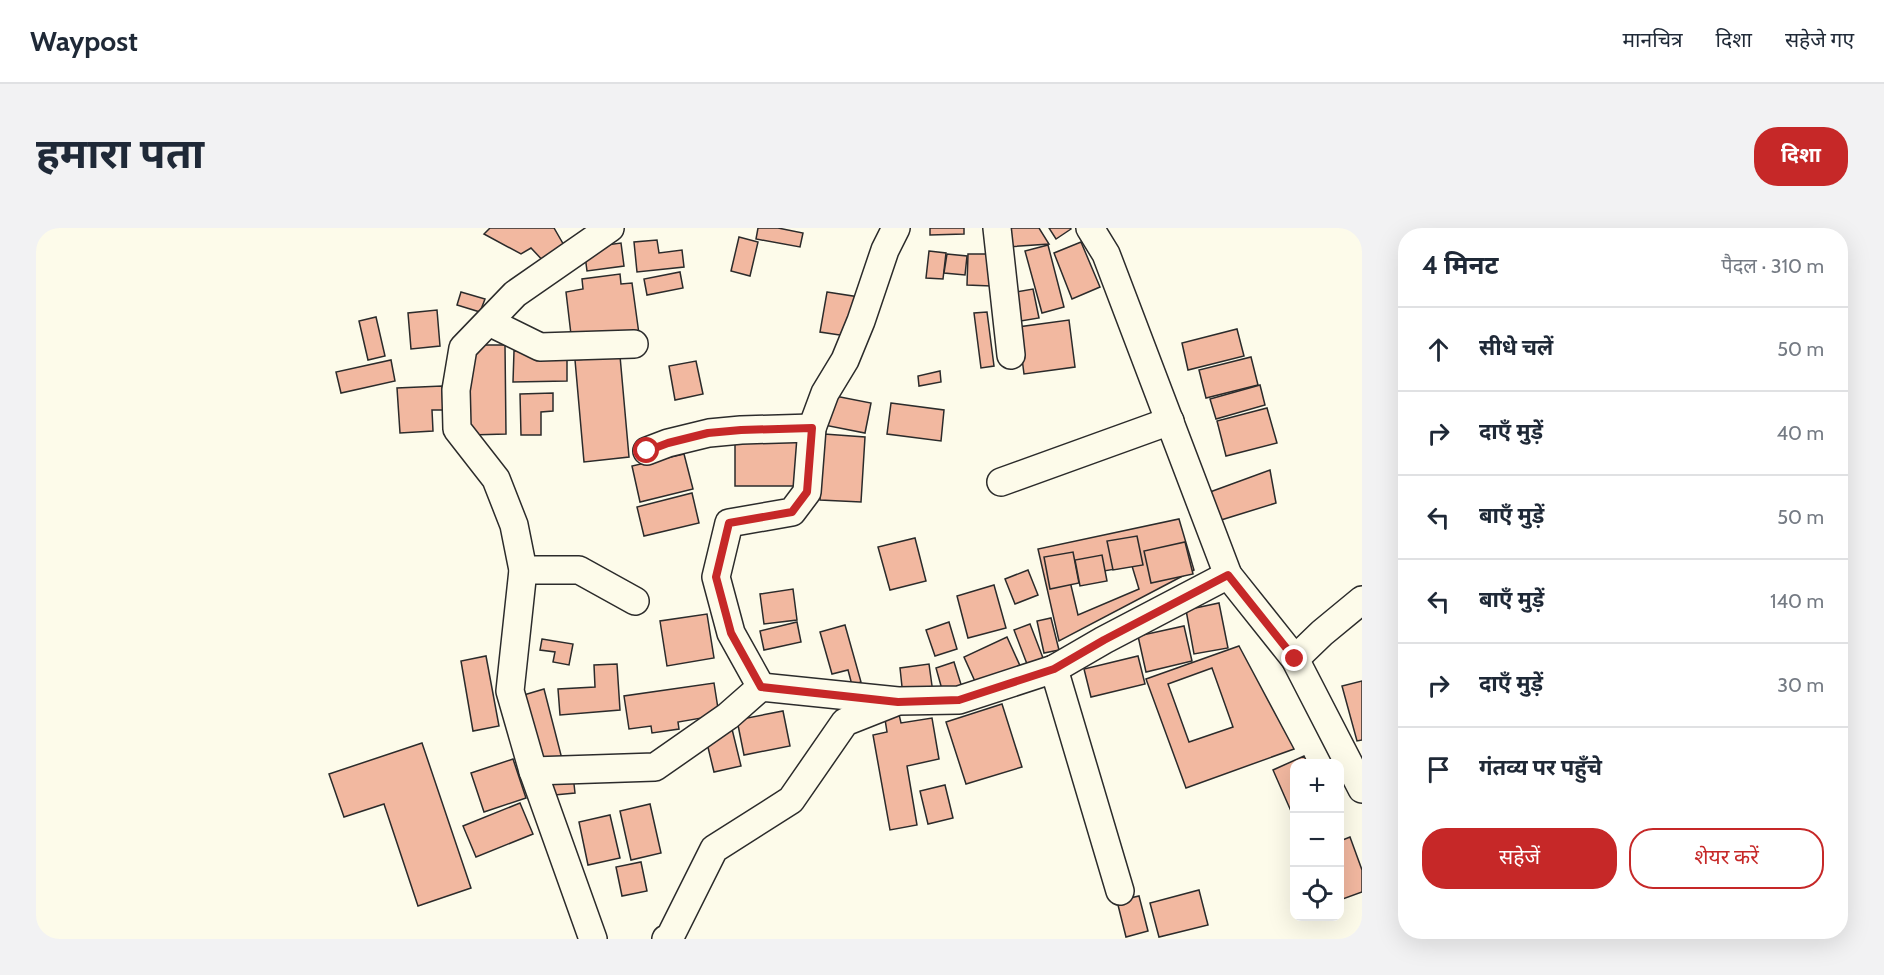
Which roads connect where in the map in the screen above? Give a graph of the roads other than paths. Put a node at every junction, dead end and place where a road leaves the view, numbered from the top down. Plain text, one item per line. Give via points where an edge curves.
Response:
1 (610, 228) edge
2 (896, 228) edge
3 (997, 228) edge
4 (1090, 228) edge
5 (489, 322) junction
6 (634, 344) dead end
7 (1011, 355) dead end
8 (1170, 421) junction
9 (812, 428) junction
10 (647, 451) dead end
11 (1001, 482) dead end
12 (523, 570) junction
13 (1228, 575) junction
14 (1362, 600) edge
15 (635, 601) dead end
16 (1295, 659) junction
17 (1054, 669) junction
18 (761, 687) junction
19 (898, 702) junction
20 (533, 771) junction
21 (1362, 789) edge
22 (1120, 891) dead end
23 (593, 939) edge
24 (666, 939) edge

1 - 5 street via 515,294
2 - 9 street via 845,360 825,393
3 - 7 street
4 - 8 street via 1106,254
5 - 6 street via 540,347
5 - 12 street via 463,348 456,390 457,429 496,479 514,525
8 - 11 street
8 - 13 street
9 - 10 street via 708,433
9 - 18 street via 807,492 792,512 729,523 716,577 731,633
12 - 15 street via 579,570
12 - 20 street via 510,691
13 - 16 street
13 - 17 street
14 - 16 street
16 - 21 street
17 - 19 street via 959,700
17 - 22 street
18 - 19 street
18 - 20 street via 728,716 654,767
19 - 24 street via 845,722 791,800 714,849
20 - 23 street

